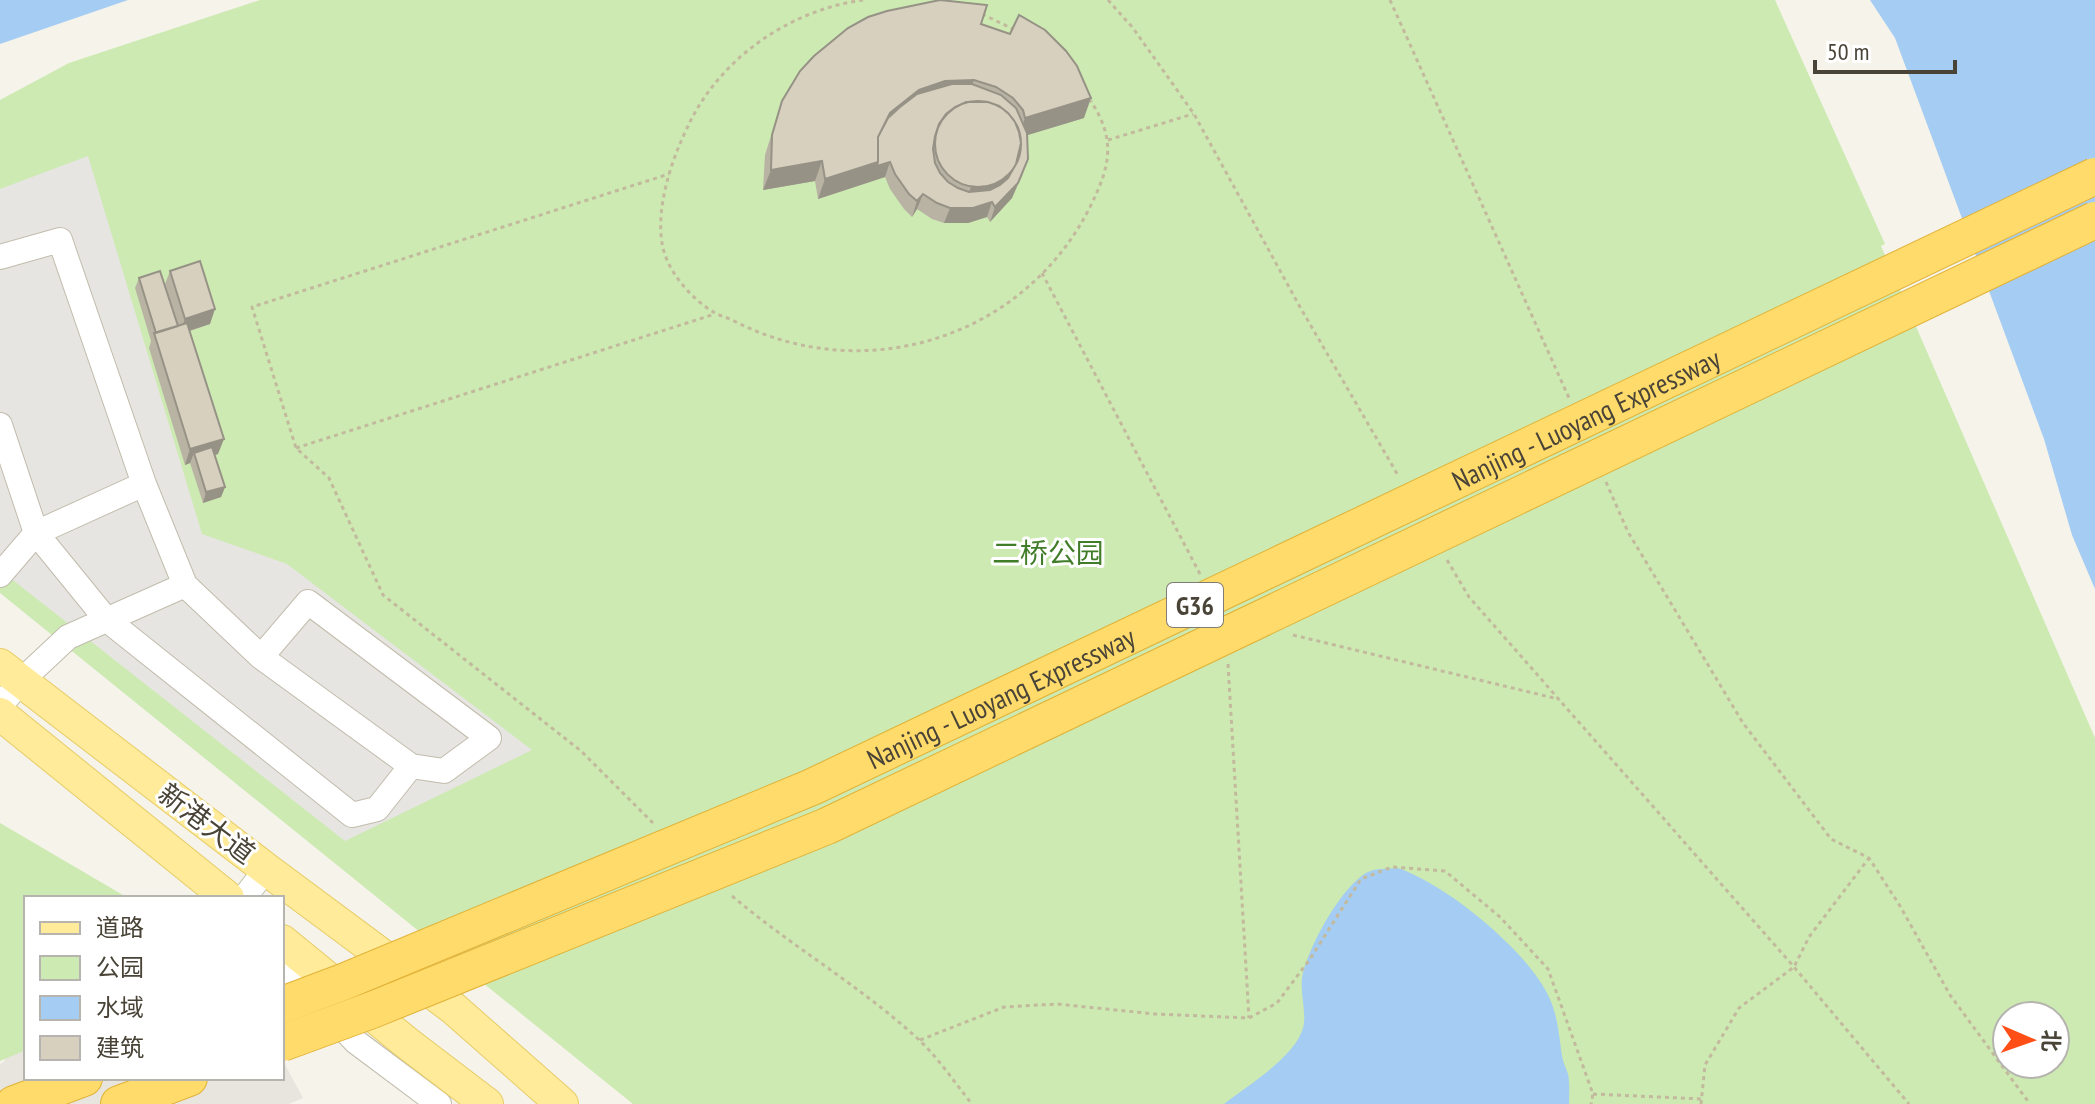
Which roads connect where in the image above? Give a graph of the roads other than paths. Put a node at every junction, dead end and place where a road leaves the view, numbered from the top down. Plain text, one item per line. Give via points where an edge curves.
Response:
1 (2095, 176) edge
2 (2095, 220) edge
3 (0, 257) edge
4 (0, 425) edge
5 (144, 484) junction
6 (36, 533) junction
7 (0, 575) edge
8 (185, 585) junction
9 (106, 619) junction
10 (261, 657) junction
11 (11, 673) edge
12 (0, 706) edge
13 (0, 714) edge
14 (411, 766) junction
15 (266, 869) junction
16 (226, 896) edge
17 (246, 896) edge
18 (284, 943) edge
19 (284, 965) edge
20 (284, 1004) edge
21 (284, 1042) edge
22 (79, 1080) edge
23 (184, 1080) edge
24 (14, 1104) edge
25 (119, 1104) edge
26 (439, 1104) edge
27 (487, 1104) edge
28 (562, 1104) edge

1 - 20 highway, Nanjing - Luoyang Expressway / G36, bridge via 812,787
2 - 21 highway, Nanjing - Luoyang Expressway / G36, bridge via 827,826
3 - 5 street via 60,240
4 - 6 street
5 - 6 street
5 - 8 street
6 - 7 street
6 - 9 street
8 - 9 street
8 - 10 street
9 - 11 street
9 - 14 street via 352,815 377,809
10 - 14 street
10 - 14 street via 308,602 489,738 444,771
11 - 12 street
11 - 15 main road, 新港大道
13 - 16 main road, 新港大道
15 - 17 street
15 - 28 main road, 新港大道 via 453,1008
18 - 27 main road
19 - 26 street via 356,1042
22 - 24 highway
23 - 25 highway

